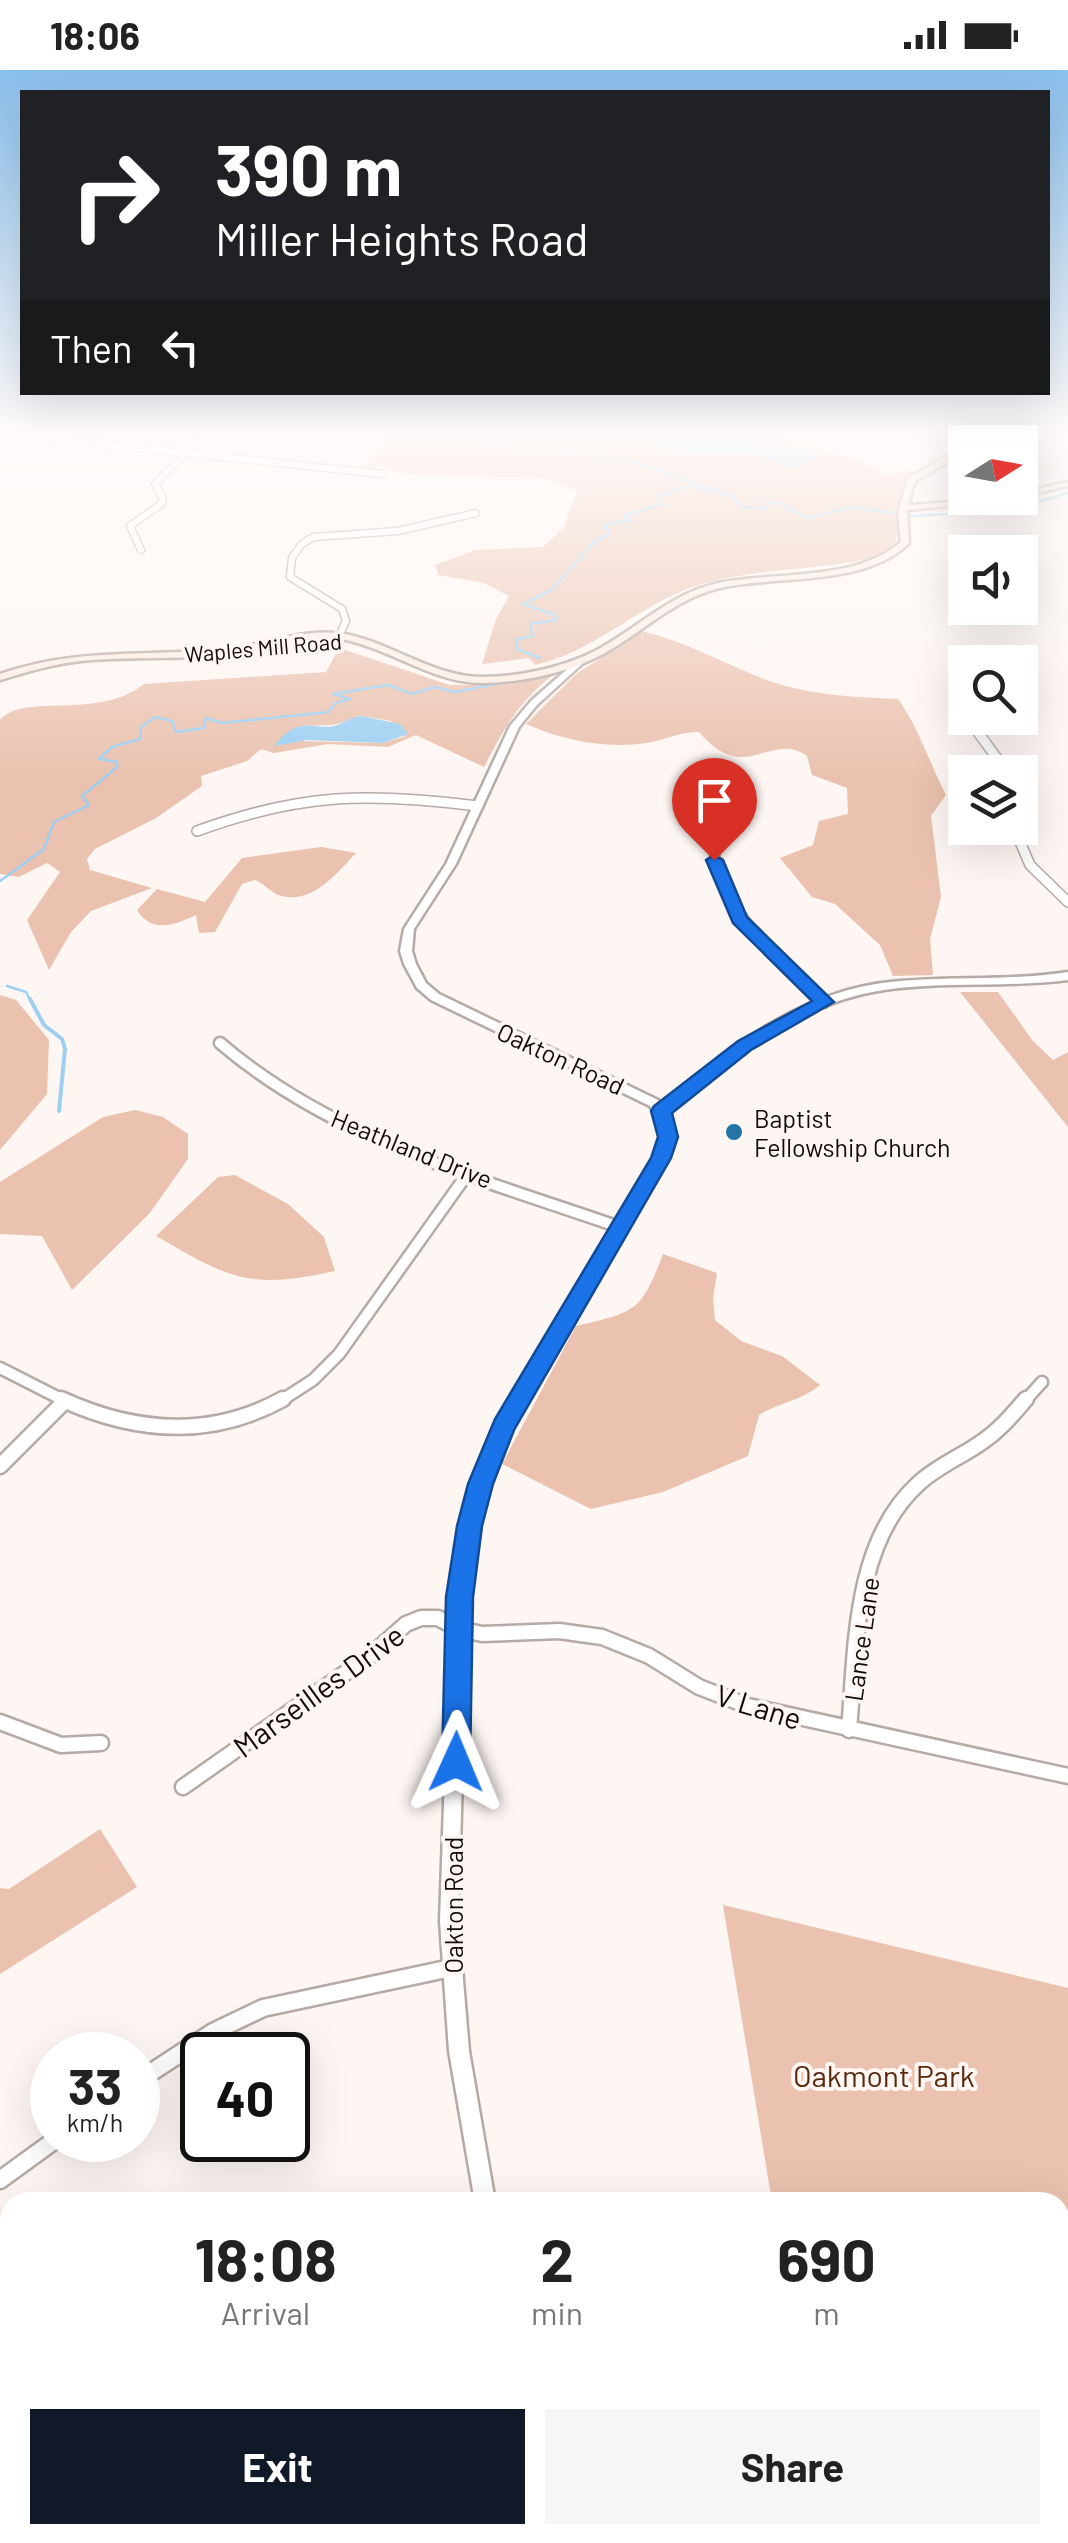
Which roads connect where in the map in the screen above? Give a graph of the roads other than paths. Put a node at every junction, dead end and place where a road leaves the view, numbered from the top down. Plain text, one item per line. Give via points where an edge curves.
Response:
1 (297, 549) edge
2 (898, 549) edge
3 (338, 636) junction
4 (580, 661) junction
5 (0, 676) edge
6 (478, 806) junction
7 (198, 832) dead end
8 (1021, 845) edge
9 (713, 848) dead end
10 (1068, 902) edge
11 (1068, 976) edge
12 (824, 1002) junction
13 (220, 1043) dead end
14 (661, 1111) junction
15 (468, 1173) junction
16 (619, 1227) junction
17 (0, 1368) edge
18 (1042, 1382) dead end
19 (65, 1401) junction
20 (0, 1466) edge
21 (459, 1629) junction
22 (0, 1722) edge
23 (849, 1730) junction
24 (100, 1743) dead end
25 (1068, 1776) edge
26 (183, 1787) dead end
27 (451, 1968) junction
28 (160, 2066) edge
29 (30, 2159) edge
30 (0, 2180) edge
31 (483, 2192) edge

1 - 3 street via 290,578 342,608 346,621
2 - 4 main road, Waples Mill Road via 888,558 697,592
3 - 4 main road, Waples Mill Road via 469,679
3 - 5 main road, Waples Mill Road via 185,655 69,657
4 - 6 street, Oakton Road via 515,726
6 - 7 street via 344,794 281,803
6 - 14 street, Oakton Road via 409,929 406,951 414,974 446,1004
8 - 10 street via 1030,865
9 - 12 street via 739,919
11 - 12 street via 902,984
12 - 14 street via 744,1046
13 - 15 street, Heathland Drive via 340,1123
14 - 16 street, Oakton Road via 666,1145
15 - 16 street, Heathland Drive
15 - 19 street via 334,1359 290,1396 238,1418 165,1428 134,1425
16 - 21 street, Oakton Road via 491,1452 470,1526
17 - 19 street
18 - 23 street, Lance Lane via 991,1436 908,1494 888,1524 865,1581
19 - 20 street
21 - 23 street, V Lane via 602,1637 748,1706
21 - 26 street, Marseilles Drive via 438,1618 406,1624
21 - 27 street, Oakton Road
22 - 24 street via 54,1746
23 - 25 street, V Lane
27 - 28 street via 264,2008
27 - 31 street, Oakton Road
29 - 30 street

